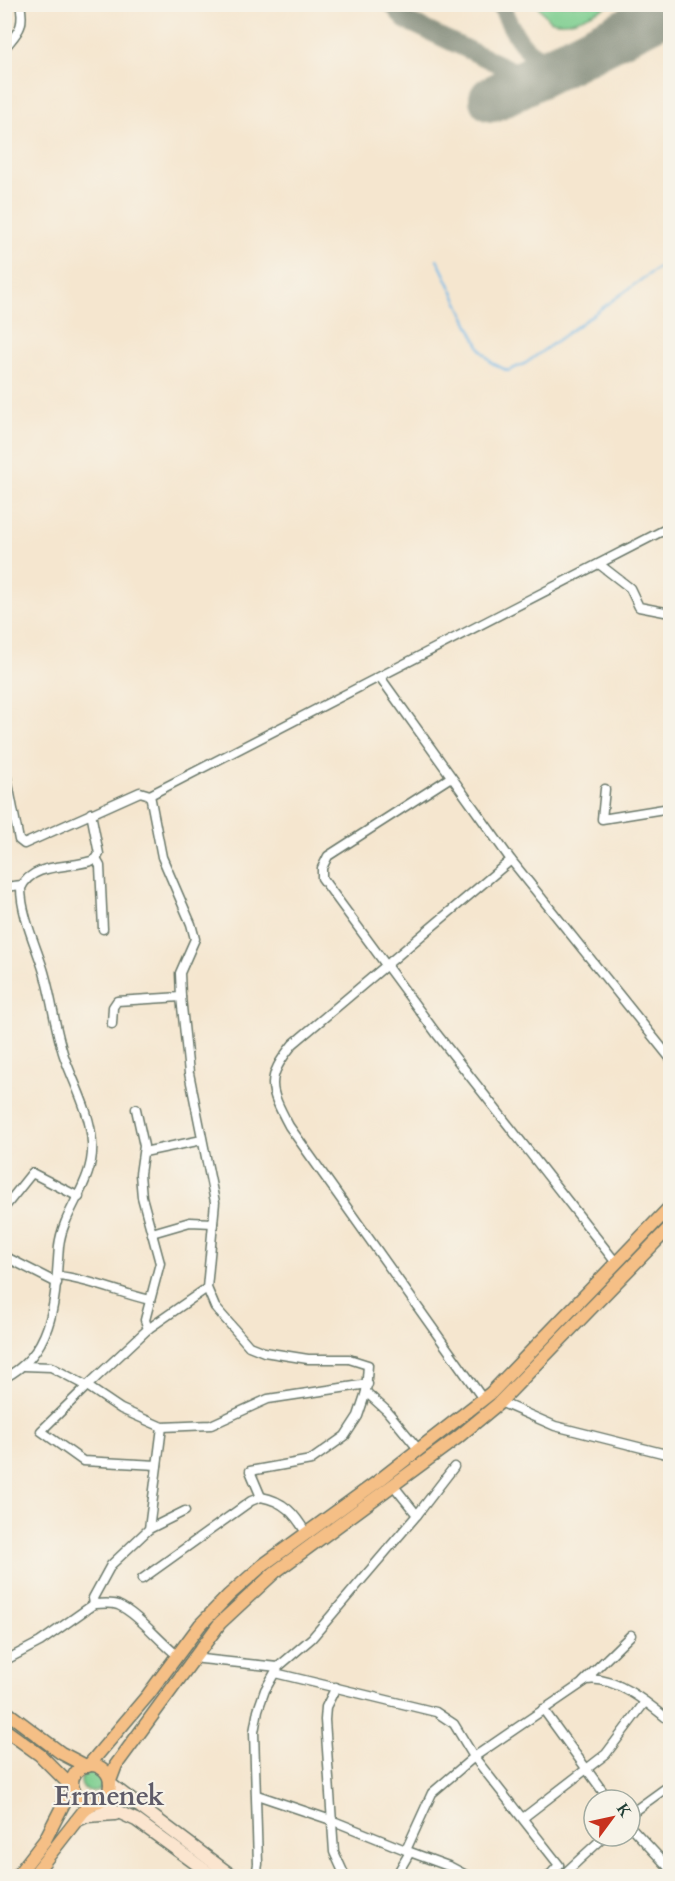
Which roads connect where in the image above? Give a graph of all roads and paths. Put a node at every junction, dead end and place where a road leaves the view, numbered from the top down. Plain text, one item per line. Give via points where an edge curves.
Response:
1 (20, 4) edge
2 (4, 49) edge
3 (670, 527) edge
4 (599, 564) junction
5 (670, 613) edge
6 (380, 676) junction
7 (4, 763) edge
8 (451, 777) junction
9 (605, 789) dead end
10 (150, 795) junction
11 (670, 808) edge
12 (91, 813) junction
13 (96, 859) junction
14 (511, 860) junction
15 (22, 885) junction
16 (4, 887) edge
17 (102, 929) dead end
18 (384, 965) junction
19 (181, 997) junction
20 (112, 1024) dead end
21 (670, 1058) edge
22 (136, 1109) dead end
23 (202, 1140) junction
24 (144, 1152) junction
25 (79, 1197) junction
26 (670, 1207) edge
27 (4, 1208) edge
28 (213, 1223) junction
29 (670, 1227) edge
30 (152, 1233) junction
31 (4, 1256) edge
32 (617, 1264) junction
33 (57, 1280) junction
34 (207, 1288) junction
35 (150, 1300) junction
36 (148, 1329) junction
37 (24, 1366) junction
38 (4, 1378) edge
39 (87, 1386) junction
40 (367, 1388) junction
41 (483, 1399) junction
42 (500, 1402) junction
43 (162, 1427) junction
44 (419, 1450) junction
45 (670, 1455) edge
46 (157, 1465) junction
47 (454, 1467) dead end
48 (393, 1485) junction
49 (261, 1497) junction
50 (185, 1511) dead end
51 (417, 1515) junction
52 (149, 1529) junction
53 (306, 1533) junction
54 (142, 1579) dead end
55 (93, 1604) junction
56 (631, 1635) dead end
57 (177, 1655) junction
58 (192, 1658) junction
59 (4, 1661) edge
60 (277, 1670) junction
61 (580, 1684) junction
62 (336, 1687) junction
63 (645, 1702) junction
64 (543, 1709) junction
65 (4, 1710) edge
66 (670, 1721) edge
67 (4, 1729) edge
68 (474, 1757) junction
69 (87, 1766) junction
70 (586, 1769) junction
71 (110, 1783) junction
72 (670, 1785) edge
73 (600, 1788) edge
74 (73, 1790) junction
75 (257, 1796) junction
76 (95, 1803) junction
77 (642, 1805) edge
78 (523, 1818) junction
79 (136, 1820) junction
80 (331, 1820) junction
81 (76, 1821) junction
82 (642, 1839) edge
83 (593, 1848) edge
84 (408, 1851) junction
85 (559, 1864) junction
86 (670, 1869) edge
87 (568, 1874) edge
88 (17, 1876) edge
89 (33, 1876) edge
90 (213, 1876) edge
91 (232, 1876) edge
92 (255, 1876) edge
93 (345, 1876) edge
94 (396, 1876) edge
95 (468, 1876) edge
96 (549, 1876) edge

1 - 2 street via 21,28
3 - 4 street
4 - 5 street via 630,588 639,607
4 - 6 street
6 - 8 street
6 - 10 street
7 - 12 street via 19,840 24,844
8 - 14 street
8 - 18 street via 328,856 322,868 322,878
9 - 11 street via 602,819
10 - 12 street via 140,792
10 - 19 street via 162,857 195,939 180,973
12 - 13 street via 99,854
13 - 15 street via 50,868
13 - 17 street via 100,866
14 - 18 street
14 - 21 street
15 - 16 street
15 - 25 street via 58,1035 91,1133 92,1162
18 - 32 street
18 - 41 street via 292,1044 276,1065 272,1076 274,1089 289,1126
19 - 20 street via 117,1001
19 - 23 street via 189,1073
22 - 24 street
23 - 24 street
23 - 28 street via 215,1202
24 - 30 street via 141,1189
25 - 27 street via 32,1173
25 - 33 street via 62,1235
26 - 32 main road
28 - 30 street via 190,1222
28 - 34 street
29 - 42 main road
30 - 35 street via 160,1263
31 - 33 street
32 - 41 main road
33 - 35 street via 80,1279
33 - 37 street via 48,1328
34 - 36 street
34 - 40 street via 215,1307 249,1346 286,1356 349,1359 369,1365
35 - 36 street via 145,1320
36 - 39 street
37 - 38 street
37 - 39 street via 38,1364 58,1369
39 - 43 street via 121,1410
39 - 46 street via 41,1431 84,1461
40 - 43 street via 268,1399 211,1425
40 - 44 street
40 - 49 street via 358,1416 345,1436 330,1449 299,1464 250,1471
41 - 44 main road
42 - 45 street via 555,1426
42 - 48 main road
43 - 46 street
44 - 53 main road
46 - 52 street
47 - 51 street
48 - 51 street
48 - 58 main road via 275,1572 220,1623
49 - 53 street via 286,1506
49 - 54 street
50 - 52 street
51 - 60 street via 312,1638
52 - 55 street via 111,1565
53 - 57 main road via 230,1595
55 - 57 street via 119,1606
55 - 59 street via 40,1642
56 - 61 street
57 - 69 main road
58 - 60 street
58 - 71 main road via 116,1765
60 - 62 street
60 - 75 street via 258,1710 254,1732
61 - 63 street via 604,1680
61 - 64 street
62 - 68 street via 441,1714 459,1730
62 - 80 street via 324,1713
63 - 66 street
63 - 70 street via 611,1748
64 - 68 street
64 - 70 street
65 - 69 main road via 61,1753
67 - 74 main road via 40,1755
68 - 78 street
68 - 84 street via 432,1793
69 - 71 main road via 102,1769
69 - 74 main road via 75,1775
70 - 73 street
70 - 78 street
71 - 76 main road via 106,1796
71 - 91 street
72 - 77 street
74 - 76 main road via 80,1799
74 - 88 main road via 45,1840
75 - 80 street
75 - 92 street
76 - 79 street
76 - 81 main road
78 - 85 street
79 - 81 street via 109,1813
79 - 90 street
80 - 84 street
80 - 93 street via 334,1852
81 - 89 main road
82 - 86 street
83 - 87 street
84 - 94 street
84 - 95 street
85 - 87 street
85 - 96 street

